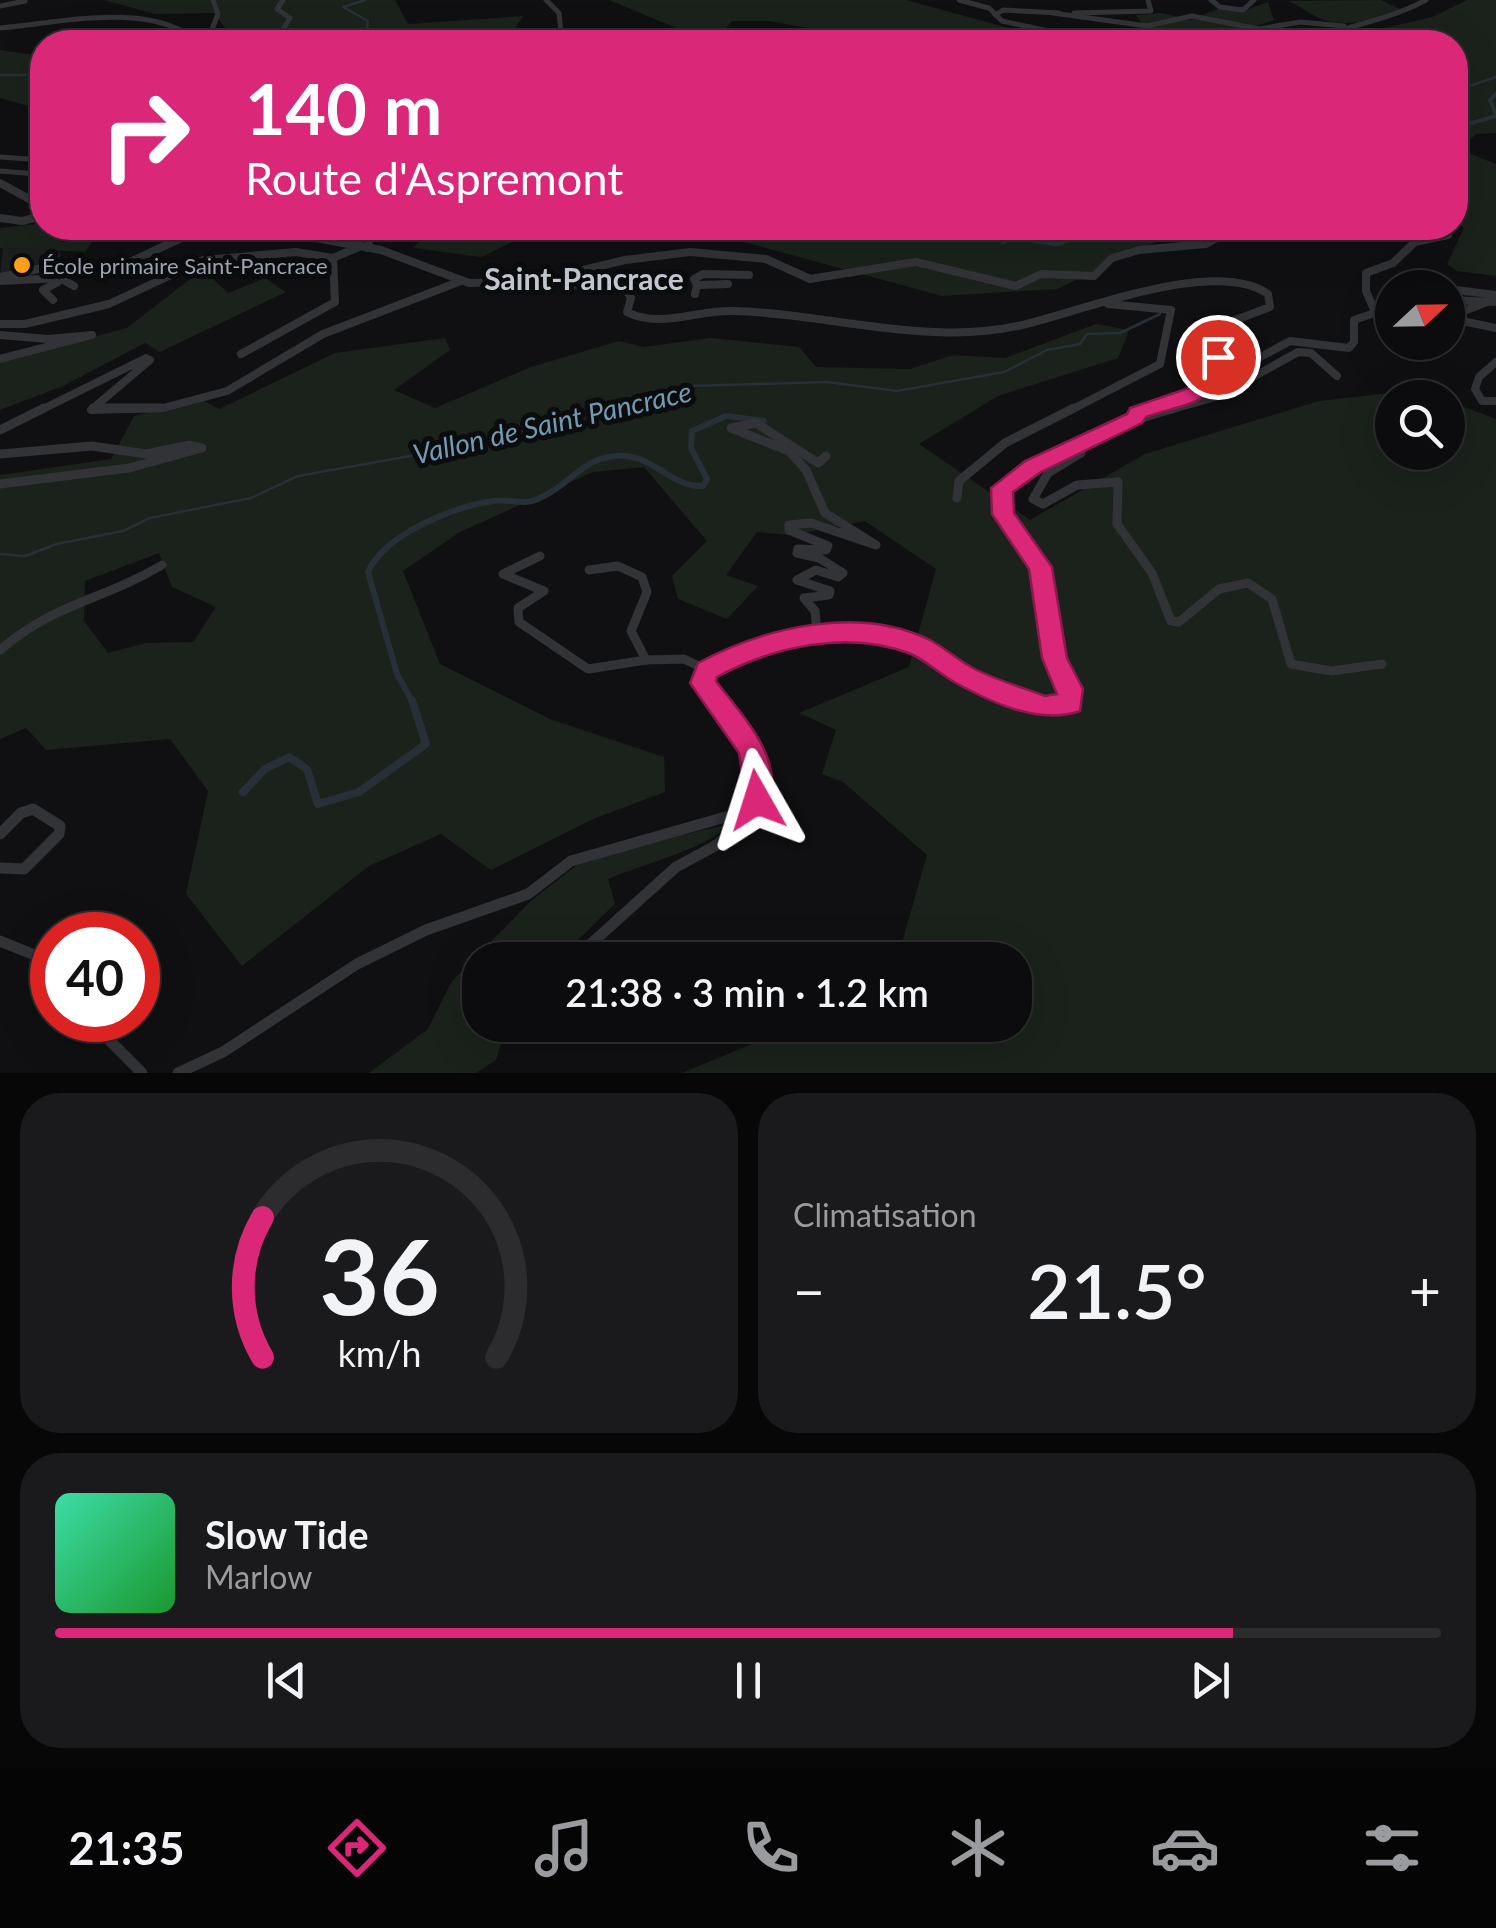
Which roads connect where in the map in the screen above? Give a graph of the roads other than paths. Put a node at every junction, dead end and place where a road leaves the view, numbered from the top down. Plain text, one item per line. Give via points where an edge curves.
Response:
1 (213, 0) edge
2 (282, 0) edge
3 (546, 0) edge
4 (960, 0) edge
5 (979, 0) edge
6 (1148, 0) edge
7 (1211, 0) edge
8 (1254, 0) edge
9 (1426, 0) edge
10 (18, 1) edge
11 (0, 6) edge
12 (1000, 8) junction
13 (1053, 13) junction
14 (995, 15) junction
15 (1344, 26) junction
16 (0, 28) edge
17 (182, 30) edge
18 (212, 30) edge
19 (283, 30) edge
20 (562, 30) edge
21 (1053, 30) edge
22 (1334, 30) edge
23 (0, 160) edge
24 (30, 160) edge
25 (30, 166) edge
26 (0, 171) edge
27 (25, 173) junction
28 (30, 173) edge
29 (0, 183) edge
30 (30, 199) edge
31 (0, 215) edge
32 (20, 217) dead end
33 (30, 219) edge
34 (178, 240) edge
35 (311, 240) edge
36 (369, 240) edge
37 (1213, 240) edge
38 (1424, 240) edge
39 (365, 247) junction
40 (333, 258) junction
41 (1375, 270) edge
42 (1375, 270) edge
43 (749, 275) dead end
44 (0, 279) edge
45 (64, 279) junction
46 (462, 281) junction
47 (556, 282) junction
48 (728, 284) dead end
49 (74, 286) dead end
50 (1465, 293) edge
51 (53, 300) dead end
52 (1465, 300) edge
53 (1494, 300) edge
54 (1085, 307) junction
55 (1465, 311) edge
56 (1375, 312) joint
57 (1465, 322) edge
58 (0, 324) edge
59 (1496, 328) edge
60 (0, 335) edge
61 (241, 354) dead end
62 (0, 359) edge
63 (1496, 362) edge
64 (1336, 376) dead end
65 (1230, 390) junction
66 (1496, 401) edge
67 (1135, 418) junction
68 (0, 430) edge
69 (1075, 446) junction
70 (0, 454) edge
71 (825, 458) dead end
72 (0, 484) edge
73 (957, 498) dead end
74 (540, 556) dead end
75 (162, 565) dead end
76 (589, 570) dead end
77 (817, 633) junction
78 (0, 650) edge
79 (646, 660) junction
80 (1382, 664) dead end
81 (706, 670) junction
82 (750, 810) junction
83 (0, 834) edge
84 (1, 870) edge
85 (0, 942) edge
86 (593, 942) edge
87 (0, 951) edge
88 (24, 951) junction
89 (30, 953) edge
90 (111, 1042) edge
91 (142, 1073) edge
92 (178, 1073) edge

1 - 18 street via 218,14
2 - 19 street via 277,10 290,18
3 - 20 street via 559,13
4 - 14 street
5 - 12 street
6 - 13 street via 1154,10 1142,13
7 - 8 street via 1243,10
9 - 15 street via 1394,17
10 - 11 street via 25,1
12 - 13 street
12 - 14 street
13 - 15 street via 1147,26 1192,16 1265,30 1300,22
14 - 21 street
15 - 22 street
16 - 17 street via 128,18
23 - 24 street
25 - 27 street
26 - 27 street
27 - 28 street
29 - 30 street
31 - 32 street
31 - 33 street
34 - 44 street via 124,266 66,263
35 - 39 street
36 - 39 street
37 - 47 street via 1112,258 1094,276 1041,274 1016,286 897,261 812,279 766,259 694,252 625,260
38 - 41 street
39 - 40 street
39 - 46 street
40 - 58 street via 296,252 203,260 109,304
40 - 61 street via 334,302
42 - 56 street via 1366,273
43 - 48 street via 694,279 696,289
44 - 45 street
45 - 49 street
45 - 51 street via 43,290
46 - 47 street
46 - 68 street via 324,334 227,391 163,408 90,410 146,358
47 - 54 street via 629,292 627,312 642,319 709,311 792,314 900,333 994,330
50 - 53 street
52 - 53 street
53 - 55 street
54 - 67 street via 1132,292 1230,281 1258,286 1272,300 1268,308 1225,324 1209,386
54 - 73 street via 1169,308 1160,364 1005,444 959,481
56 - 65 street via 1354,320 1349,348 1287,342 1233,372
57 - 59 street
60 - 62 street via 92,335
63 - 66 street via 1475,389 1484,402
64 - 65 street via 1311,353 1298,352
65 - 67 street
67 - 69 street
69 - 77 street via 1009,481 999,496 1003,514 1040,567 1054,658 1070,703 1049,708 984,684 907,641
69 - 80 street via 1078,456 1048,472 1033,499 1043,504 1078,485 1118,482 1117,524 1152,573 1170,621 1178,622 1222,583 1244,583 1272,601 1291,664 1332,671
70 - 72 street via 92,446 146,454 202,448 129,468
71 - 77 street via 807,458 765,424 731,428 777,441 812,480 828,517 876,545 811,523 789,525 828,546 797,553 843,575 816,570 797,580 830,591 804,599 815,610
74 - 79 street via 503,574 544,591 518,608 519,622 591,672
75 - 78 street via 124,588 72,602 31,623
76 - 79 street via 618,566 642,577 647,592 631,631
77 - 81 street
79 - 81 street via 684,659
81 - 82 street via 705,691 754,757 758,792
82 - 86 street via 752,818 676,867
82 - 92 street via 571,862 528,894 426,930 357,964 223,1052
83 - 84 street via 33,809 60,826 24,868
85 - 88 street
87 - 88 street
88 - 89 street
90 - 91 street

